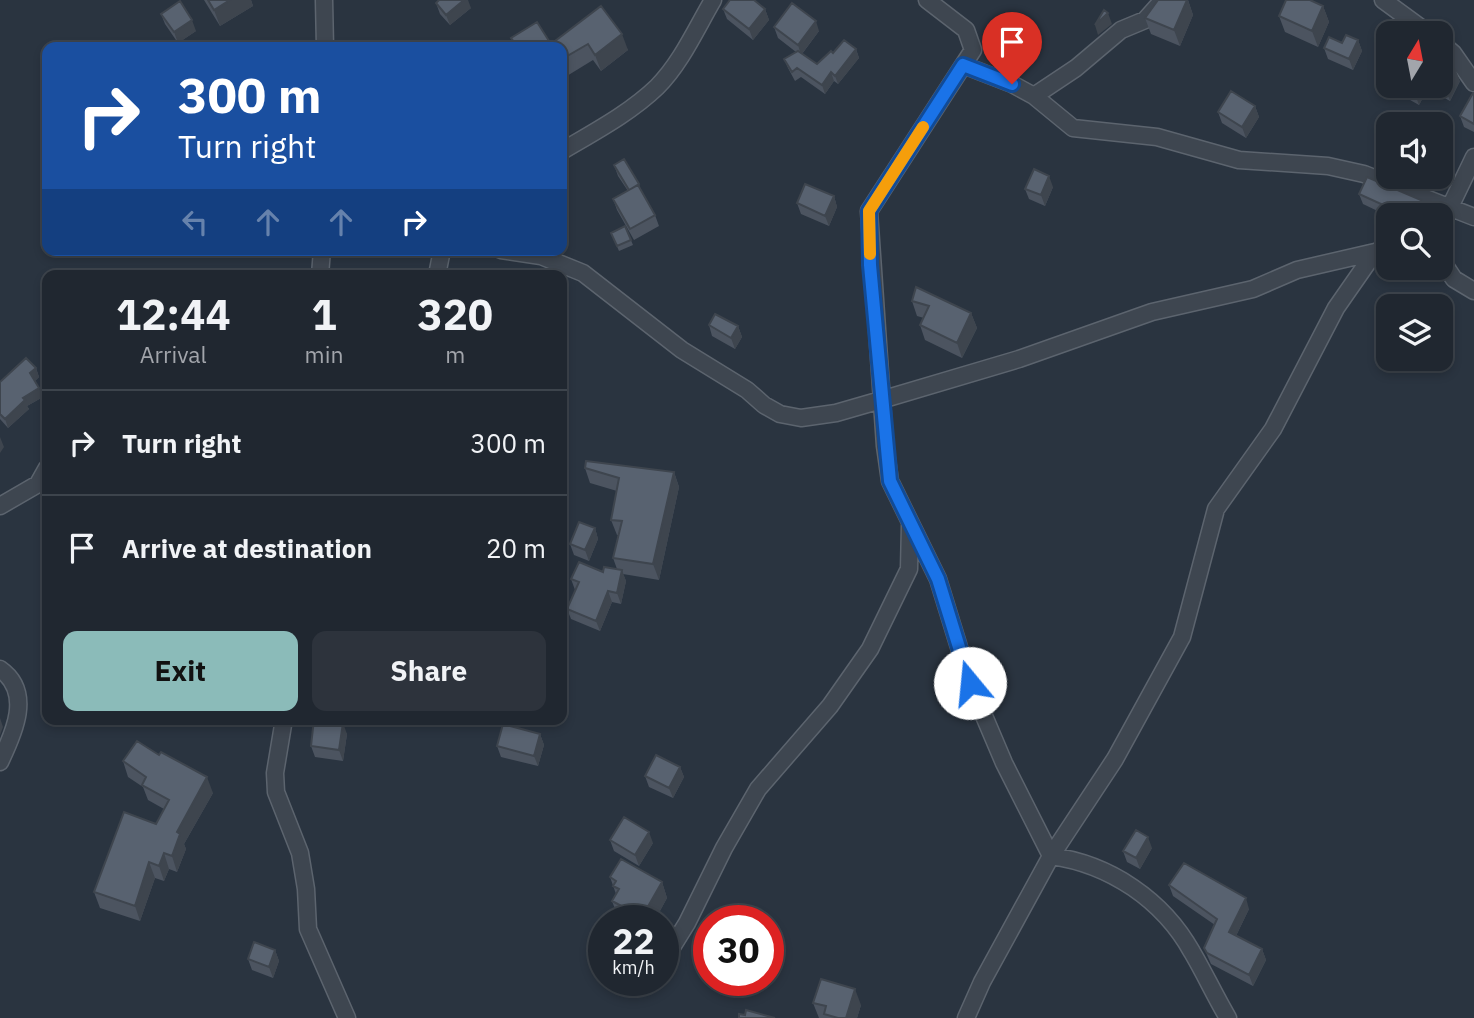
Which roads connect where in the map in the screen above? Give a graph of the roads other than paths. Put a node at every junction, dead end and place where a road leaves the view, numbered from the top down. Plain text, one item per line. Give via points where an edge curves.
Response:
1 (324, 0) edge
2 (713, 0) edge
3 (926, 0) edge
4 (1163, 0) edge
5 (1383, 0) edge
6 (1412, 21) edge
7 (325, 42) edge
8 (1453, 53) edge
9 (963, 65) junction
10 (1474, 83) edge
11 (1034, 96) junction
12 (567, 148) edge
13 (1474, 156) edge
14 (1436, 203) edge
15 (1451, 203) edge
16 (1453, 209) edge
17 (1474, 217) edge
18 (1376, 252) edge
19 (541, 256) edge
20 (1376, 257) edge
21 (1453, 278) edge
22 (1474, 291) edge
23 (881, 400) junction
24 (42, 477) edge
25 (0, 506) edge
26 (910, 522) junction
27 (0, 669) edge
28 (283, 725) edge
29 (0, 762) edge
30 (1051, 856) junction
31 (679, 936) edge
32 (347, 1018) edge
33 (966, 1018) edge
34 (1228, 1018) edge

1 - 7 street
2 - 12 street via 657,87
3 - 9 street via 966,30 973,50
4 - 11 street via 1145,20 1121,30
5 - 6 street
8 - 10 street
9 - 11 street
9 - 23 street via 869,211
11 - 14 street via 1073,128 1157,137 1239,160 1328,166 1364,174
13 - 15 street
16 - 17 street
18 - 23 street via 1297,270 1253,289 1152,312 1019,359
19 - 23 street via 583,273 682,349 779,414 801,418
20 - 30 street via 1336,308 1273,429 1216,509 1182,637 1104,778
21 - 22 street
23 - 26 street via 890,481
24 - 25 street via 38,484
26 - 30 street via 938,579 970,683 994,740
26 - 31 street via 909,569 870,649 830,706 758,789
27 - 29 street via 10,676 18,697 17,726
28 - 32 street via 276,792 300,853 308,929
30 - 33 street
30 - 34 street via 1079,860 1108,872 1157,905 1192,951

